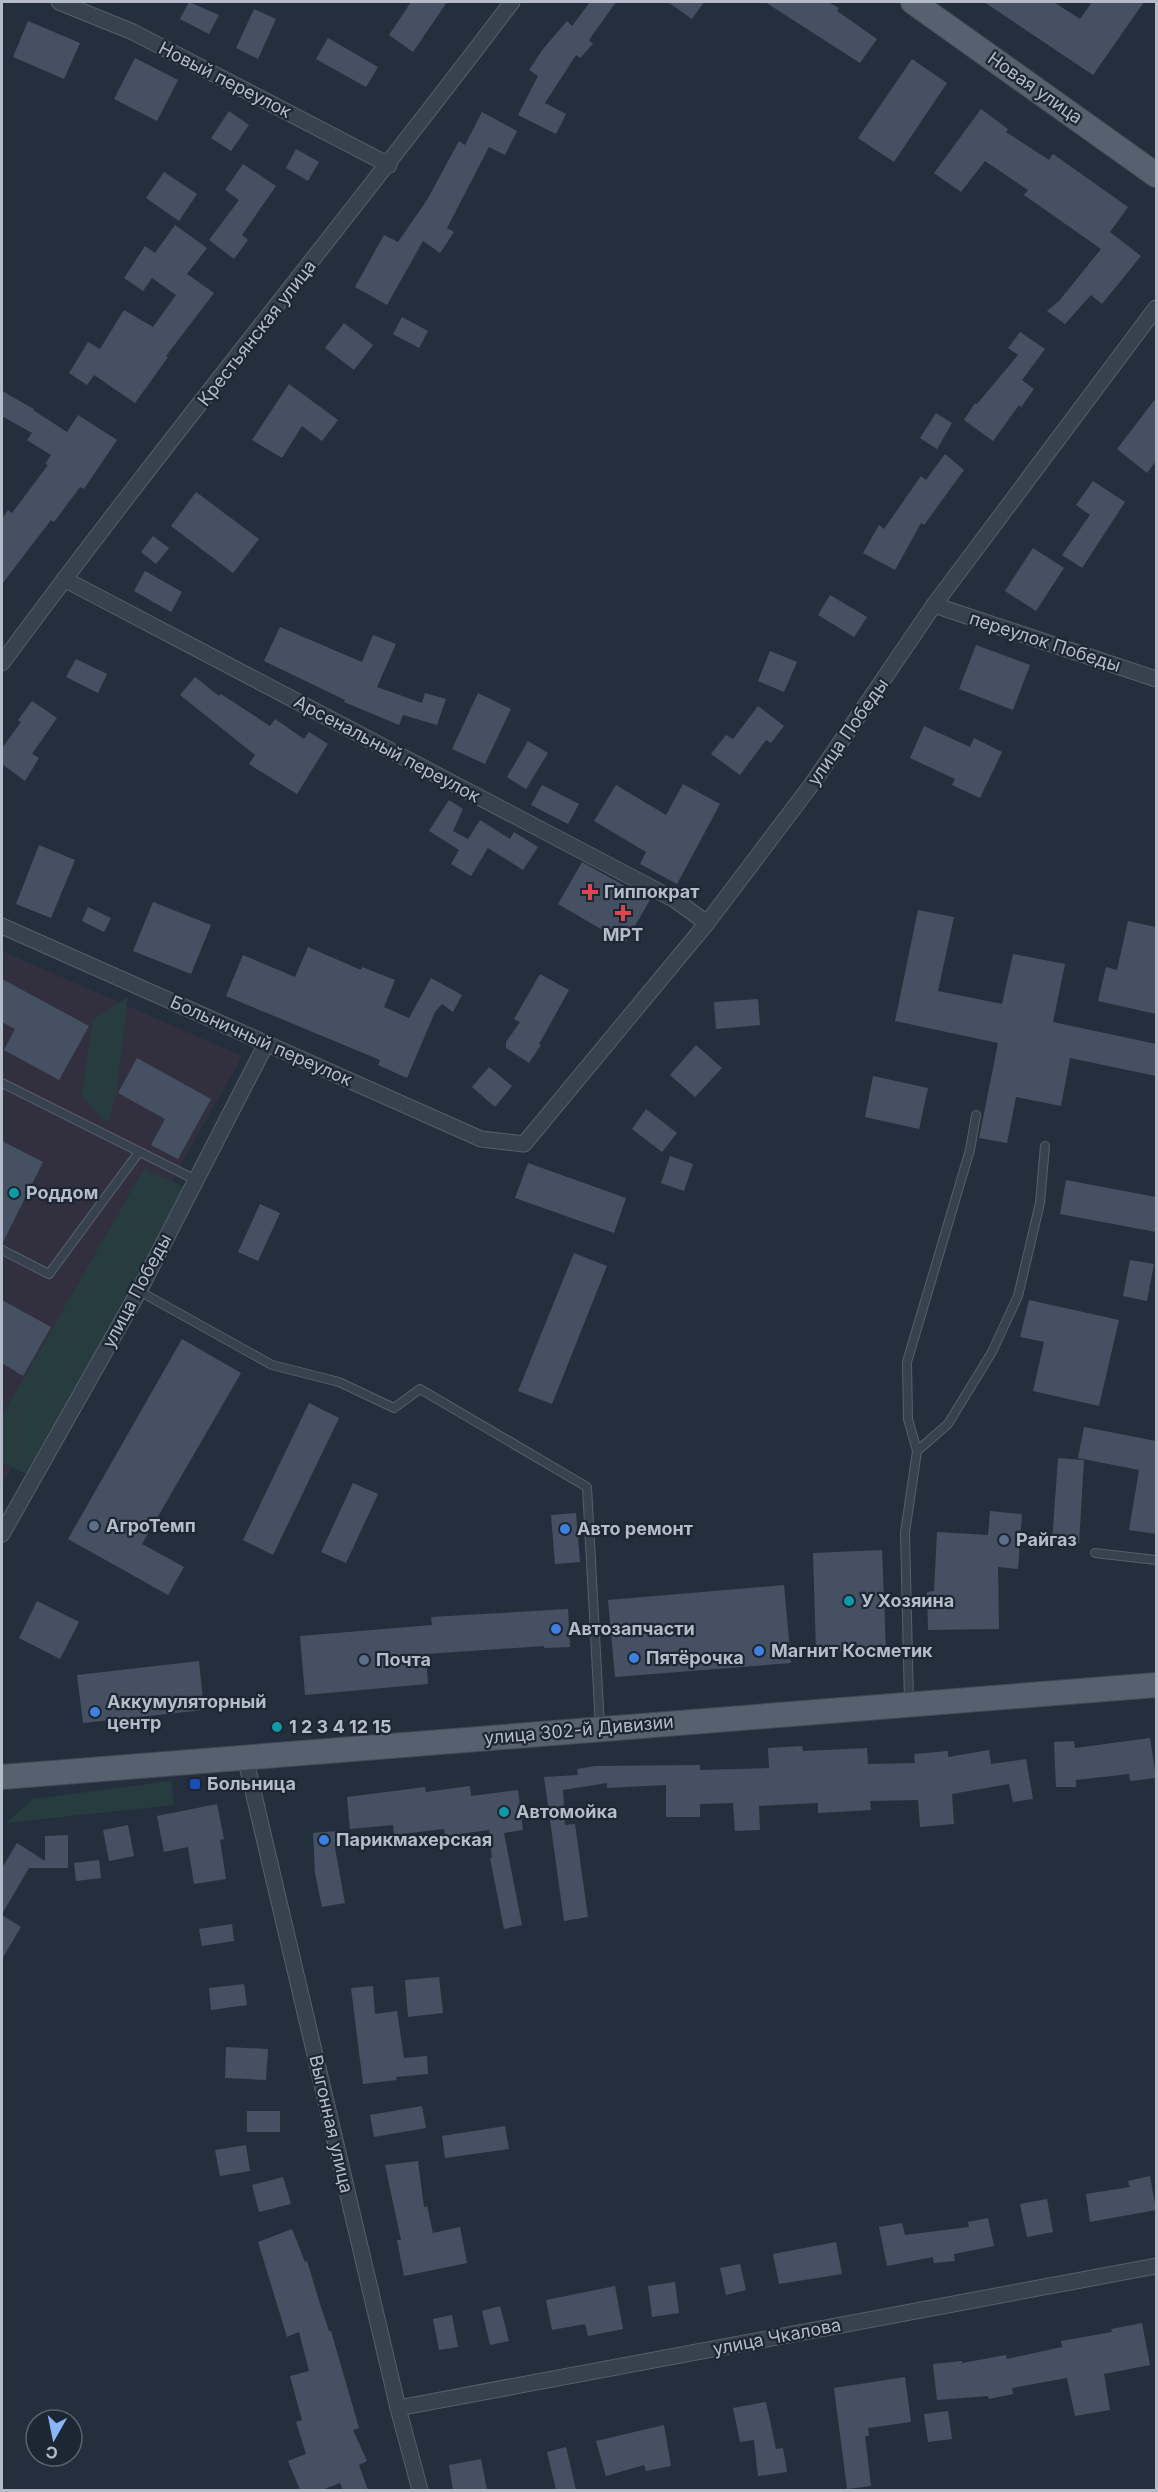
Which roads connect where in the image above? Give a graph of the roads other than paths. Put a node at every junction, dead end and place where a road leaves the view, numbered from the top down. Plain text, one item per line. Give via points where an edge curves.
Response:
1 (59, 2) edge
2 (512, 2) edge
3 (913, 2) edge
4 (389, 165) junction
5 (1156, 175) edge
6 (1156, 308) edge
7 (64, 579) junction
8 (934, 605) junction
9 (2, 663) edge
10 (1156, 679) edge
11 (707, 923) junction
12 (2, 926) edge
13 (266, 1044) junction
14 (2, 1083) edge
15 (976, 1115) dead end
16 (524, 1144) joint
17 (1045, 1146) dead end
18 (139, 1152) junction
19 (196, 1180) junction
20 (2, 1250) edge
21 (139, 1291) junction
22 (917, 1451) junction
23 (2, 1534) edge
24 (1095, 1553) dead end
25 (1156, 1560) edge
26 (1156, 1685) edge
27 (909, 1704) junction
28 (600, 1728) junction
29 (245, 1757) junction
30 (3, 1779) edge
31 (1156, 2265) edge
32 (398, 2408) junction
33 (420, 2490) edge

1 - 4 street, Новый переулок via 134,32
2 - 4 street, Крестьянская улица
3 - 5 main road, Новая улица
4 - 7 street, Крестьянская улица
6 - 8 street, улица Победы
7 - 9 street, Крестьянская улица
7 - 11 street, Арсенальный переулок via 675,900
8 - 10 street, переулок Победы
8 - 11 street, улица Победы via 812,784
11 - 16 street, улица Победы
12 - 13 street, Больничный переулок
13 - 16 street, Больничный переулок via 481,1139
13 - 19 street, улица Победы
14 - 18 lane
15 - 22 lane via 970,1150 907,1362 908,1419
17 - 22 lane via 1040,1203 1018,1296 992,1352 948,1424
18 - 19 lane
18 - 20 lane via 49,1274
19 - 21 street, улица Победы
21 - 23 street, улица Победы
21 - 28 lane via 272,1365 339,1382 394,1408 420,1389 587,1487
22 - 27 lane via 905,1533
24 - 25 lane
26 - 27 main road, улица 302-й Дивизии
27 - 28 main road, улица 302-й Дивизии
28 - 29 main road, улица 302-й Дивизии
29 - 30 main road, улица 302-й Дивизии
29 - 32 street, Выгонная улица
31 - 32 street, улица Чкалова
32 - 33 street, Выгонная улица

